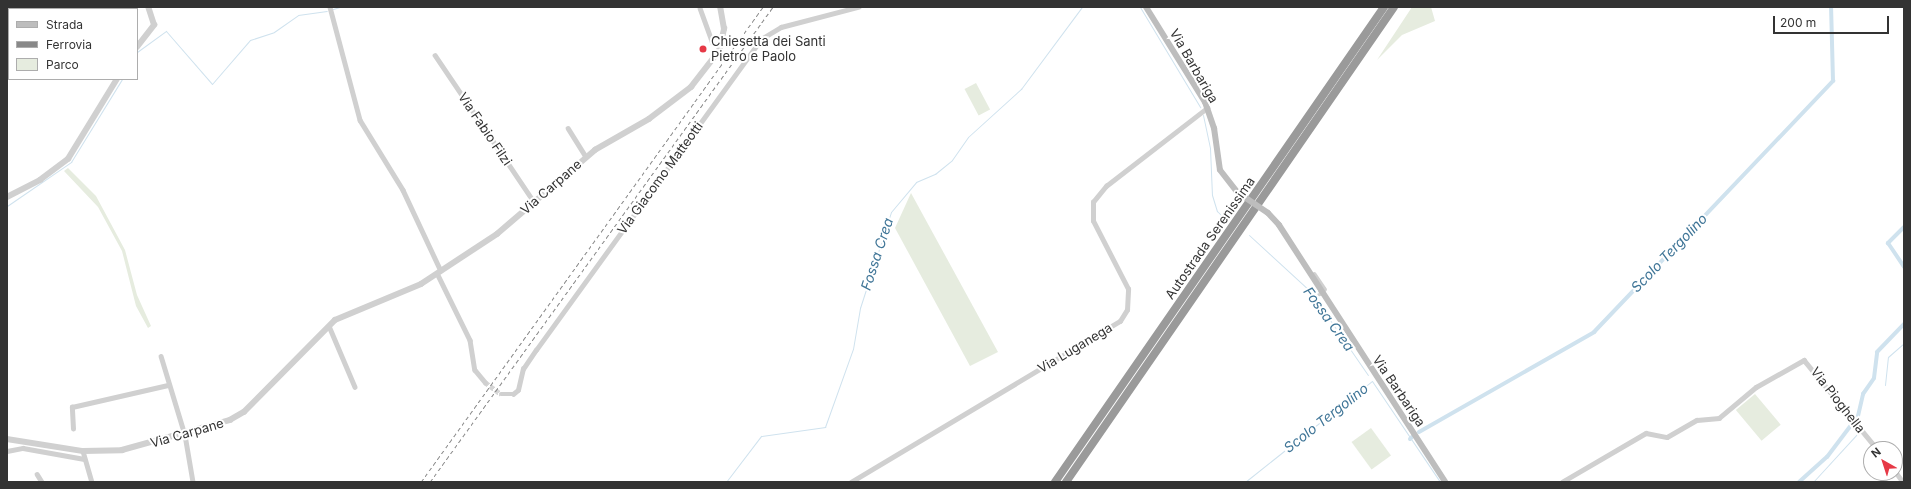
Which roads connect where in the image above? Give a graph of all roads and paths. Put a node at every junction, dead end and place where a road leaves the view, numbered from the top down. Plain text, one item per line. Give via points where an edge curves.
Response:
1 (148, 7) edge
2 (330, 7) edge
3 (700, 7) edge
4 (720, 7) edge
5 (858, 7) edge
6 (1146, 7) edge
7 (1384, 7) edge
8 (1394, 7) edge
9 (713, 43) dead end
10 (138, 46) edge
11 (435, 55) dead end
12 (116, 80) edge
13 (1207, 108) junction
14 (568, 128) dead end
15 (586, 157) junction
16 (7, 197) edge
17 (534, 202) junction
18 (439, 272) junction
19 (1314, 274) dead end
20 (1320, 293) junction
21 (329, 326) junction
22 (161, 356) dead end
23 (485, 382) tunnel mouth
24 (168, 385) junction
25 (355, 387) dead end
26 (501, 394) dead end
27 (73, 429) dead end
28 (184, 433) junction
29 (7, 439) edge
30 (19, 439) junction
31 (1870, 441) edge
32 (20, 448) junction
33 (7, 451) edge
34 (83, 451) junction
35 (84, 458) junction
36 (37, 474) dead end
37 (42, 482) edge
38 (92, 482) edge
39 (193, 482) edge
40 (851, 482) edge
41 (1055, 482) edge
42 (1066, 482) edge
43 (1445, 482) edge
44 (1562, 482) edge

1 - 10 street via 153,28
2 - 18 street via 360,120 403,190
3 - 9 street
4 - 15 street, Via Carpane via 721,43 701,77 654,116
5 - 26 street, Via Giacomo Matteotti via 781,27 761,39 532,357 522,372 518,390 513,394
6 - 13 main road, Via Barbariga
7 - 41 highway, Autostrada Serenissima
8 - 42 highway, Autostrada Serenissima
11 - 17 street, Via Fabio Filzi
12 - 16 street via 68,159 40,180
13 - 20 main road, Via Barbariga, bridge via 1220,170 1237,192 1268,213 1279,225
13 - 40 street, Via Luganega via 1106,186 1093,202 1093,222 1128,289 1127,310 1120,321
14 - 15 street
15 - 17 street, Via Carpane
17 - 18 street, Via Carpane via 497,234
18 - 21 street, Via Carpane via 405,293 350,312
18 - 23 street via 470,340 474,370
19 - 20 street, Via Barbariga via 1324,290
20 - 43 main road, Via Barbariga
21 - 25 street
21 - 28 street, Via Carpane via 244,412 230,420
22 - 24 street
24 - 27 street via 72,407
24 - 28 street
28 - 34 street, Via Carpane via 122,450
28 - 39 street
29 - 30 street, Via Carpane
30 - 32 street
30 - 34 street, Via Carpane
31 - 44 street, Via Pioghella via 1804,360 1756,387 1716,419 1697,420 1667,438 1652,432
32 - 33 street
32 - 35 street
34 - 35 street
35 - 38 street
36 - 37 street

